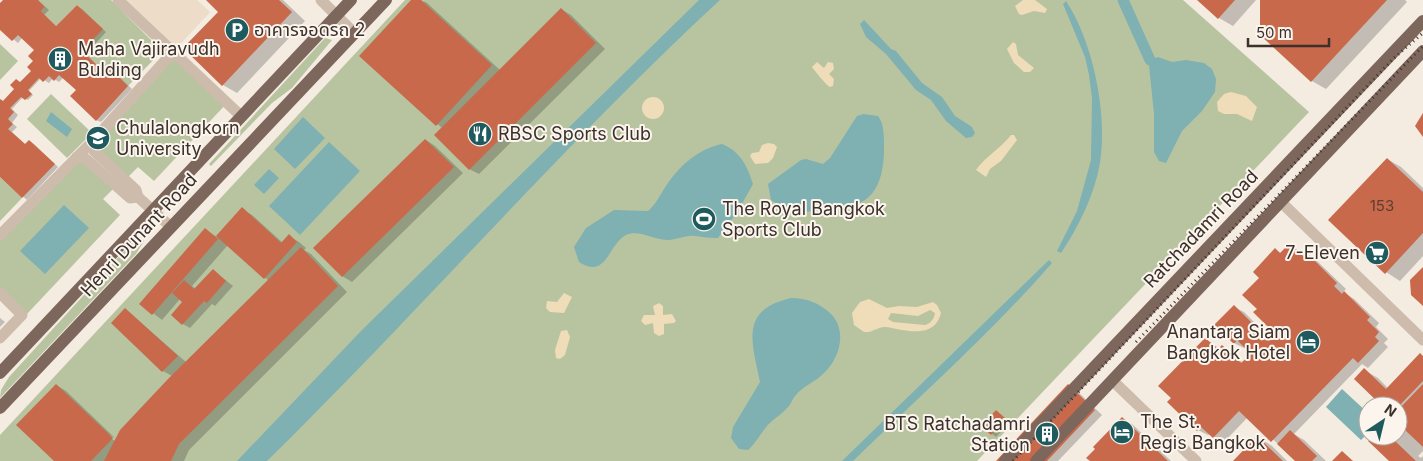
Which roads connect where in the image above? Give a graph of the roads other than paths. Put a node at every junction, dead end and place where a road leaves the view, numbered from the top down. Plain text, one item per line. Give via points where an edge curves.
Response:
1 (118, 0) edge
2 (321, 0) edge
3 (351, 0) edge
4 (386, 0) edge
5 (336, 16) junction
6 (1423, 21) edge
7 (354, 33) junction
8 (1423, 51) edge
9 (173, 52) junction
10 (241, 116) junction
11 (93, 141) junction
12 (77, 157) junction
13 (1265, 187) junction
14 (138, 197) junction
15 (1281, 202) junction
16 (153, 210) junction
17 (171, 227) junction
18 (0, 236) edge
19 (0, 293) edge
20 (0, 338) edge
21 (1423, 340) edge
22 (1096, 365) junction
23 (0, 373) edge
24 (1112, 380) junction
25 (0, 408) edge
26 (1005, 461) edge
27 (1036, 461) edge
28 (1196, 461) edge

1 - 9 street
2 - 5 street
3 - 5 main road, Henri Dunant Road
4 - 7 main road, Henri Dunant Road
5 - 7 street
5 - 10 main road, Henri Dunant Road
6 - 13 main road, Ratchadamri Road
7 - 17 main road, Henri Dunant Road
8 - 15 main road
9 - 10 street
9 - 11 street
10 - 16 main road, Henri Dunant Road
11 - 12 street
11 - 14 street via 94,151 136,190
12 - 14 street via 86,159 130,198
12 - 18 street
13 - 15 main road
13 - 22 main road, Ratchadamri Road
14 - 16 street
15 - 21 street
15 - 24 main road
16 - 17 street
16 - 23 main road, Henri Dunant Road
17 - 25 main road, Henri Dunant Road
19 - 20 street via 22,315
22 - 24 main road
22 - 26 main road, Ratchadamri Road
24 - 27 main road
24 - 28 street

